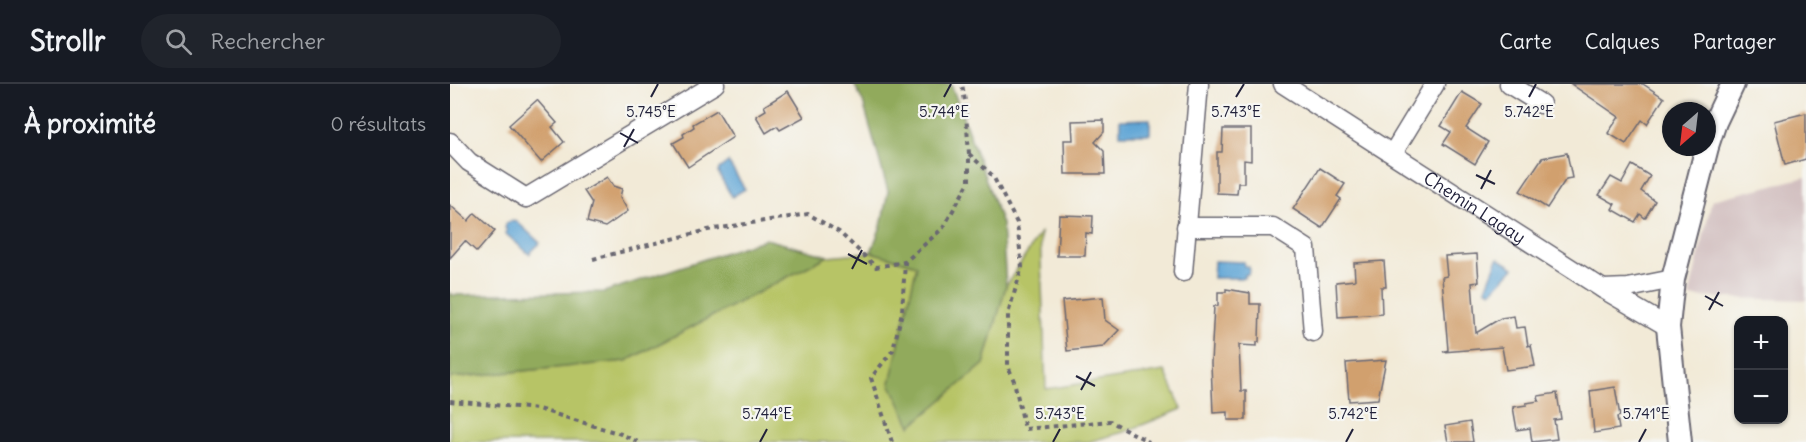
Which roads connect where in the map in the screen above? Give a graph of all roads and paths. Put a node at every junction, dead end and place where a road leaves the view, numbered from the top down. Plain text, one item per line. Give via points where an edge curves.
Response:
1 (715, 84) edge
2 (962, 84) edge
3 (1199, 84) edge
4 (1283, 84) edge
5 (1435, 84) edge
6 (1509, 84) edge
7 (1733, 84) edge
8 (1541, 104) dead end
9 (1716, 120) edge
10 (450, 142) edge
11 (1393, 153) junction
12 (969, 154) junction
13 (1704, 156) edge
14 (1186, 226) junction
15 (593, 260) dead end
16 (905, 262) junction
17 (1183, 272) dead end
18 (1673, 279) junction
19 (1603, 289) junction
20 (1668, 327) junction
21 (1313, 332) dead end
22 (450, 401) edge
23 (638, 442) edge
24 (892, 442) edge
25 (1149, 442) edge
26 (1680, 442) edge

1 - 10 street via 526,198 469,162
2 - 12 path
3 - 14 street
4 - 11 street, Chemin Lagay
5 - 11 street
6 - 8 street
7 - 9 street
11 - 19 street, Chemin Lagay
12 - 16 path via 969,182 943,228
12 - 25 path via 993,176 1017,223 1023,267 1008,314 1008,366 1025,429 1110,422
13 - 18 street
14 - 17 street
14 - 21 street via 1273,227 1306,248
15 - 16 path via 708,231 808,214 839,232 876,267
16 - 24 path via 902,312 893,350 871,378
18 - 19 street
18 - 20 street
19 - 20 street, Chemin Lagay
20 - 26 street
22 - 23 path via 538,409

